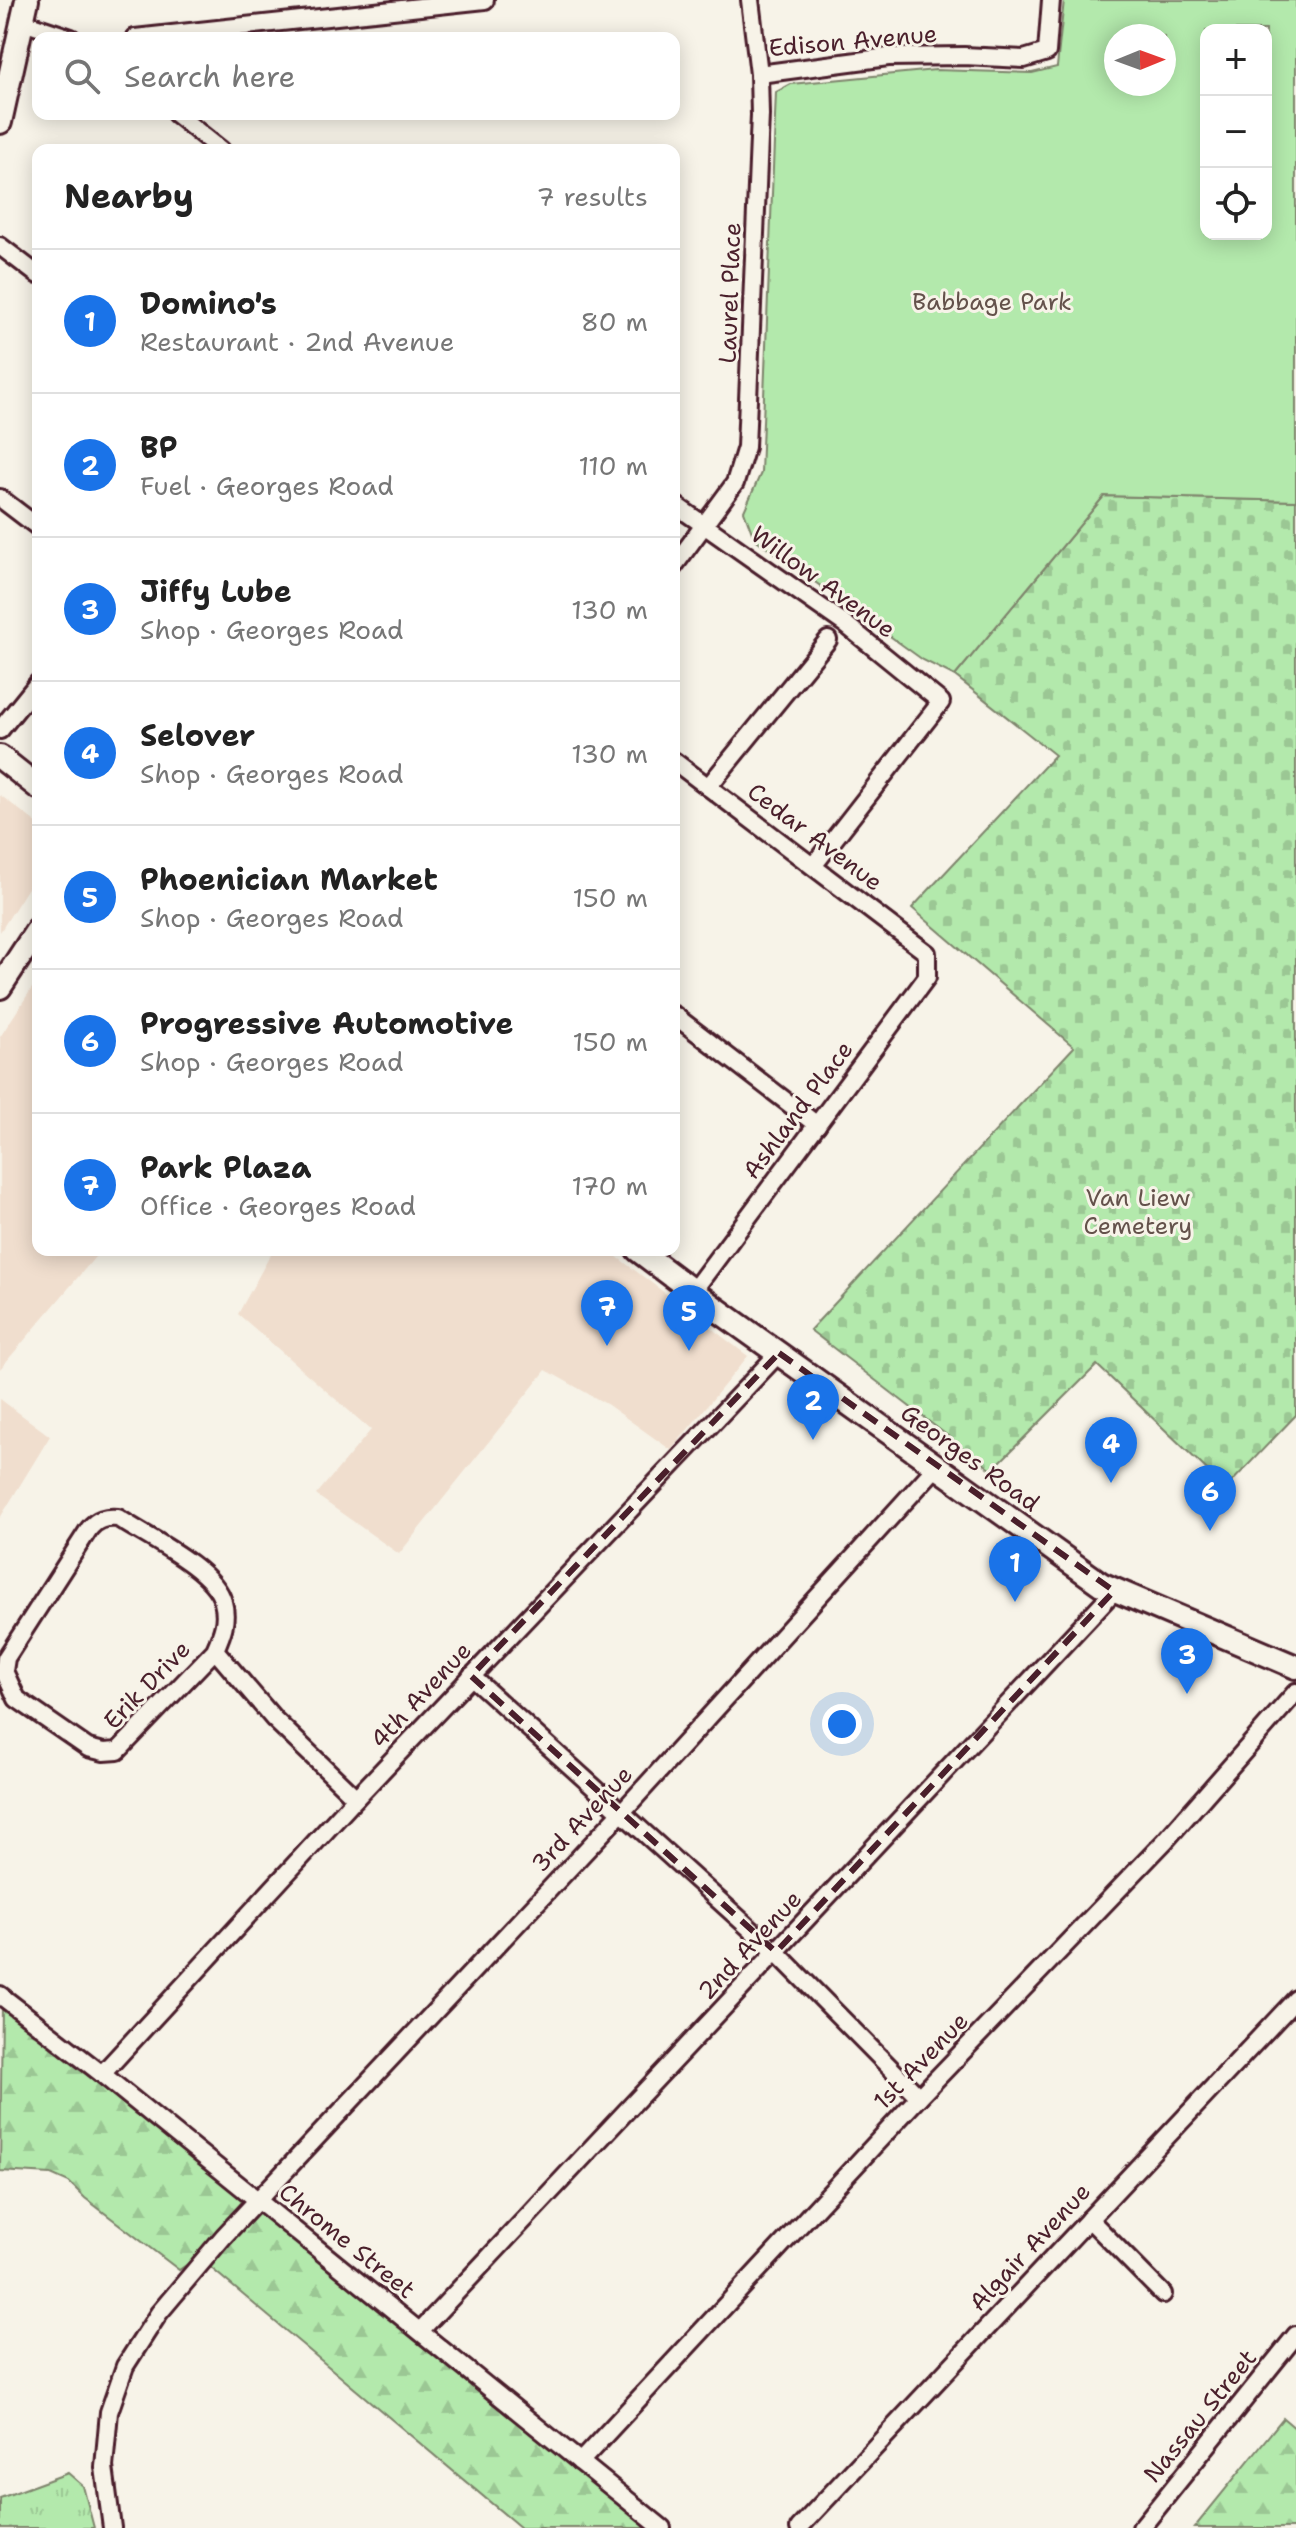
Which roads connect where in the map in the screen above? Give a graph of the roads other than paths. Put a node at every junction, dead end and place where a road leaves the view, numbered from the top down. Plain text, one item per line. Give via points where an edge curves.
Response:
1 (485, 0) edge
2 (750, 0) edge
3 (1051, 0) edge
4 (25, 11) edge
5 (61, 32) edge
6 (190, 32) edge
7 (759, 74) junction
8 (184, 120) edge
9 (0, 122) edge
10 (214, 144) edge
11 (0, 246) edge
12 (32, 270) edge
13 (0, 498) edge
14 (680, 509) edge
15 (32, 522) edge
16 (704, 527) junction
17 (680, 558) edge
18 (828, 640) dead end
19 (32, 690) edge
20 (0, 730) edge
21 (0, 757) edge
22 (680, 766) edge
23 (32, 782) edge
24 (708, 787) junction
25 (813, 866) junction
26 (32, 938) edge
27 (927, 953) joint
28 (0, 987) edge
29 (680, 1020) edge
30 (817, 1125) junction
31 (646, 1256) edge
32 (693, 1291) junction
33 (779, 1353) junction
34 (937, 1466) junction
35 (1114, 1591) junction
36 (215, 1650) junction
37 (1296, 1667) edge
38 (471, 1676) junction
39 (1296, 1692) edge
40 (356, 1798) junction
41 (621, 1813) junction
42 (776, 1952) junction
43 (0, 1995) edge
44 (1296, 1999) edge
45 (102, 2074) junction
46 (919, 2097) junction
47 (257, 2200) junction
48 (1089, 2219) junction
49 (1163, 2294) dead end
50 (420, 2331) junction
51 (1296, 2335) edge
52 (580, 2462) junction
53 (112, 2528) edge
54 (662, 2528) edge
55 (799, 2528) edge
56 (1141, 2528) edge

1 - 6 street
2 - 7 street, Laurel Place
3 - 7 street, Edison Avenue via 1047,52 1024,59 888,57
4 - 5 street
4 - 9 street
7 - 16 street, Laurel Place via 746,447 735,483
8 - 10 street
11 - 12 street
13 - 15 street
14 - 16 street, Willow Avenue
16 - 17 street, Laurel Place
16 - 25 street, Willow Avenue via 845,624 941,702
18 - 24 street
19 - 20 street
21 - 23 street
22 - 24 street, Cedar Avenue
24 - 25 street, Cedar Avenue
25 - 27 street, Cedar Avenue
26 - 28 street
27 - 30 street, Ashland Place via 927,977
29 - 30 street
30 - 32 street, Ashland Place
31 - 32 street, Georges Road
32 - 33 street, Georges Road
33 - 34 street, Georges Road
33 - 38 street, 4th Avenue
34 - 35 street, Georges Road
34 - 41 street, 3rd Avenue
35 - 37 street, Georges Road
35 - 42 street, 2nd Avenue
36 - 36 street, Erik Drive via 118,1751 88,1748 17,1699 4,1671 6,1658 89,1529 108,1517 118,1518 211,1582 223,1600 225,1627
36 - 40 street, Erik Drive via 274,1719
38 - 40 street, 4th Avenue
38 - 41 street
39 - 46 street, 1st Avenue via 1165,1841
40 - 45 street, 4th Avenue
41 - 42 street
41 - 47 street, 3rd Avenue
42 - 46 street
42 - 50 street, 2nd Avenue
43 - 45 street, Chrome Street
44 - 48 street, Algair Avenue
45 - 47 street, Chrome Street
46 - 52 street, 1st Avenue
47 - 50 street, Chrome Street
47 - 53 street, 3rd Avenue via 176,2291 125,2366 109,2412 105,2446
48 - 49 street
48 - 55 street, Algair Avenue
50 - 52 street, Chrome Street
51 - 56 street, Nassau Street
52 - 54 street, Chrome Street

